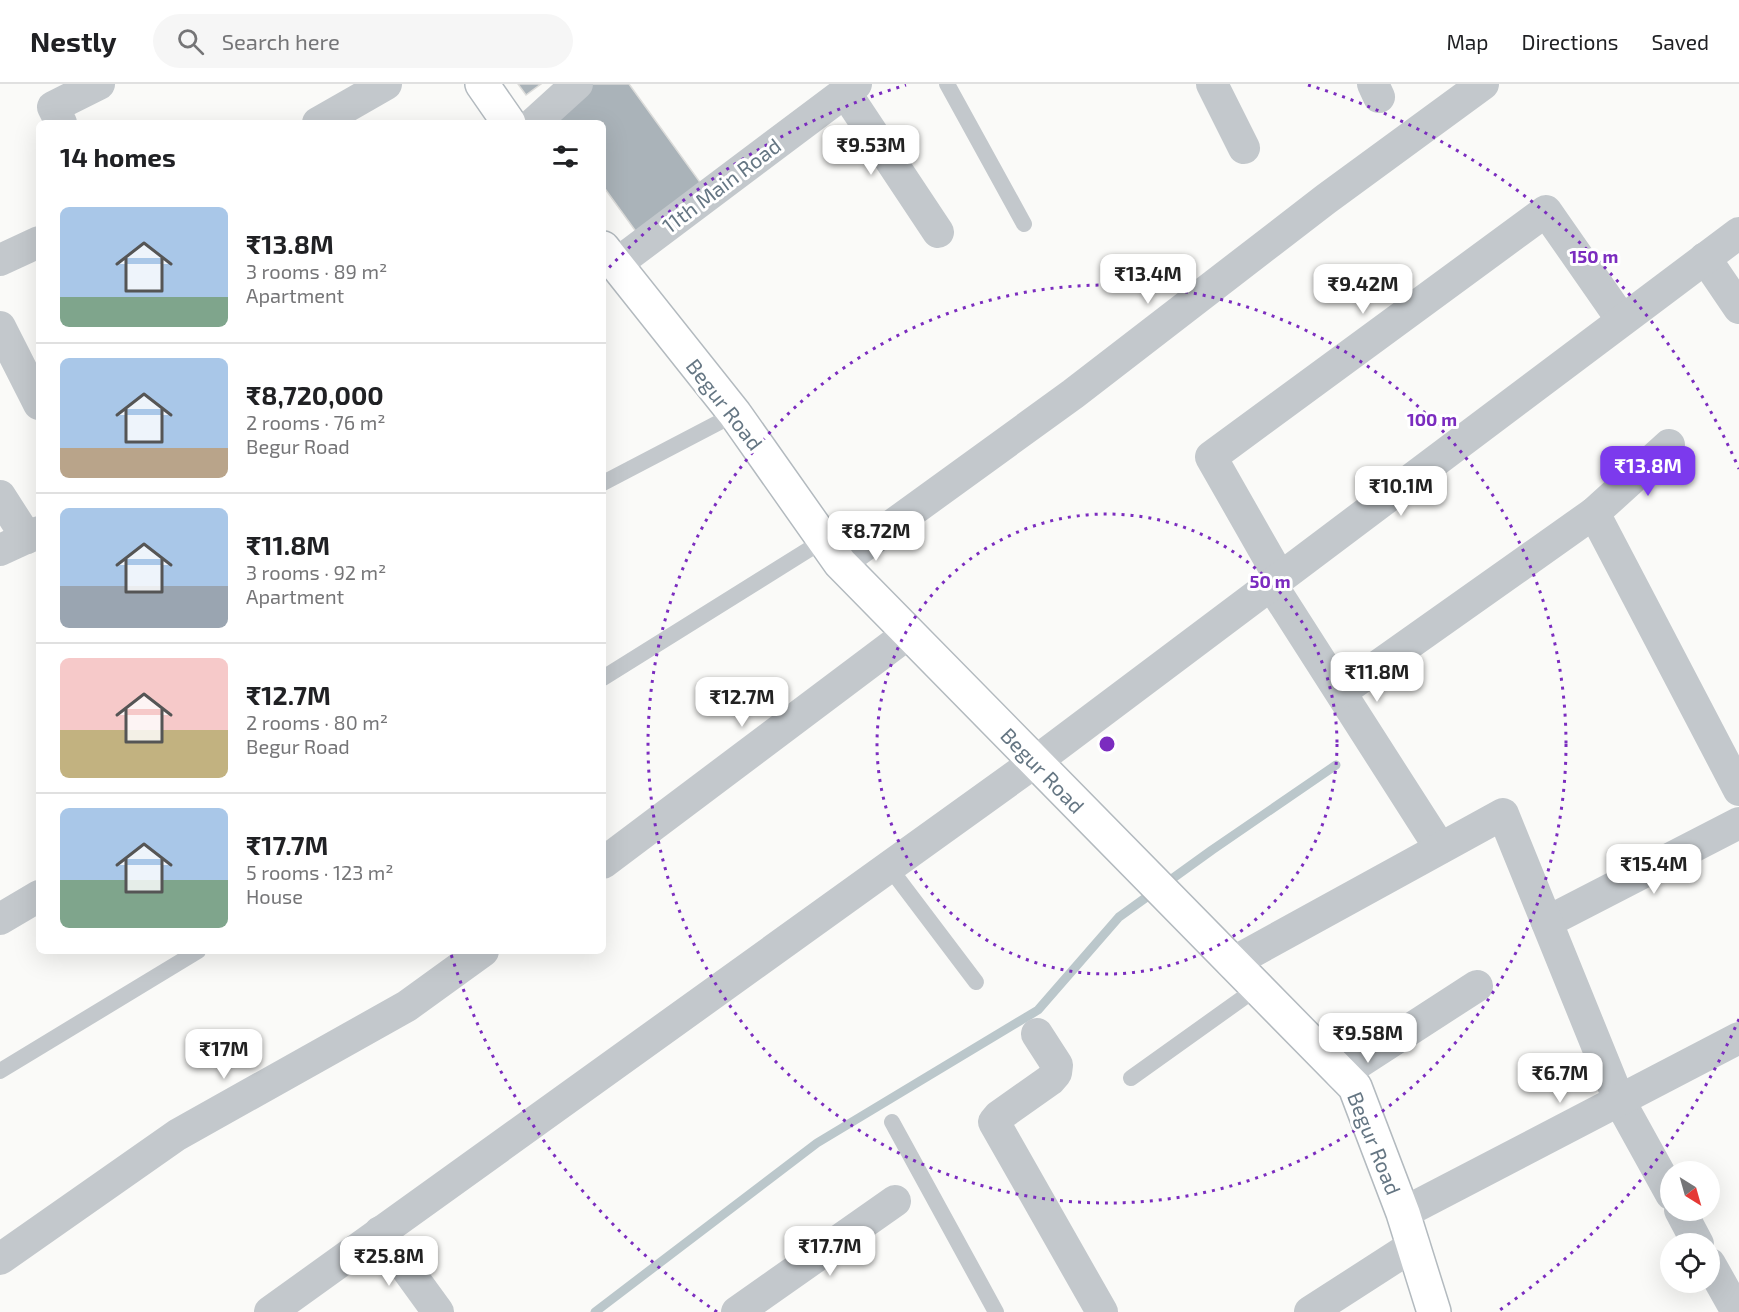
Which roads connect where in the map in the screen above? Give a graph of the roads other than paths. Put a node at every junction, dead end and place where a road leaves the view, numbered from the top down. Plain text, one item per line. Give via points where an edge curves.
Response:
1 (99, 84) edge
2 (386, 84) edge
3 (482, 84) edge
4 (578, 84) edge
5 (947, 84) edge
6 (1212, 84) edge
7 (1483, 84) edge
8 (850, 88) edge
9 (60, 120) edge
10 (323, 120) edge
11 (507, 120) edge
12 (537, 120) edge
13 (1244, 148) dead end
14 (1024, 224) dead end
15 (938, 232) dead end
16 (1739, 233) edge
17 (36, 243) edge
18 (606, 254) edge
19 (1705, 258) junction
20 (0, 260) edge
21 (1739, 308) edge
22 (1622, 320) junction
23 (0, 327) edge
24 (36, 398) edge
25 (735, 414) junction
26 (1669, 445) dead end
27 (606, 481) edge
28 (0, 496) edge
29 (1594, 513) junction
30 (22, 540) edge
31 (832, 551) junction
32 (1275, 581) junction
33 (909, 633) junction
34 (606, 676) edge
35 (1341, 692) junction
36 (1035, 762) junction
37 (1739, 790) edge
38 (1739, 824) edge
39 (1440, 848) junction
40 (606, 861) edge
41 (889, 867) junction
42 (36, 898) edge
43 (0, 919) edge
44 (1547, 922) junction
45 (193, 954) edge
46 (479, 954) edge
47 (1232, 963) junction
48 (976, 982) dead end
49 (1477, 986) dead end
50 (1257, 988) junction
51 (1037, 1034) dead end
52 (1739, 1038) edge
53 (0, 1071) edge
54 (1341, 1074) junction
55 (1131, 1078) dead end
56 (1619, 1100) junction
57 (892, 1122) dead end
58 (1660, 1174) edge
59 (895, 1201) dead end
60 (1403, 1213) junction
61 (380, 1232) junction
62 (1414, 1245) junction
63 (0, 1259) edge
64 (1720, 1282) edge
65 (270, 1312) edge
66 (438, 1312) edge
67 (737, 1312) edge
68 (996, 1312) edge
69 (1102, 1312) edge
70 (1310, 1312) edge
71 (1434, 1312) edge
72 (1737, 1312) edge

1 - 9 street via 53,107
2 - 10 street
3 - 11 main road
4 - 12 street
5 - 14 lane
6 - 13 street
7 - 31 street via 1073,394
8 - 15 street
8 - 18 street, 11th Main Road
16 - 19 street
17 - 20 street
18 - 25 main road, Begur Road
19 - 21 street
19 - 22 street
22 - 32 street
22 - 32 street via 1546,211 1211,457
23 - 24 street
25 - 27 lane
25 - 31 main road, Begur Road
26 - 29 street
28 - 30 street
29 - 35 street
29 - 37 street
31 - 33 main road, Begur Road
31 - 34 lane
32 - 35 street
32 - 36 street
33 - 36 main road, Begur Road
33 - 40 street
35 - 39 street
36 - 41 street
36 - 47 main road, Begur Road
38 - 44 street
39 - 44 street via 1503,814
39 - 47 street
41 - 48 lane
41 - 61 street
42 - 43 street
44 - 56 street
45 - 53 lane
46 - 63 street via 407,1006 177,1135
47 - 50 main road, Begur Road
49 - 54 street
50 - 54 main road, Begur Road
50 - 55 lane
51 - 69 street via 1057,1065 1056,1073 994,1122
52 - 56 street
54 - 60 main road, Begur Road via 1355,1087
56 - 58 street
56 - 60 street
57 - 68 lane
59 - 67 street
60 - 62 main road, Begur Road
61 - 65 street
61 - 66 street
62 - 70 street
62 - 71 main road, Begur Road
64 - 72 street

